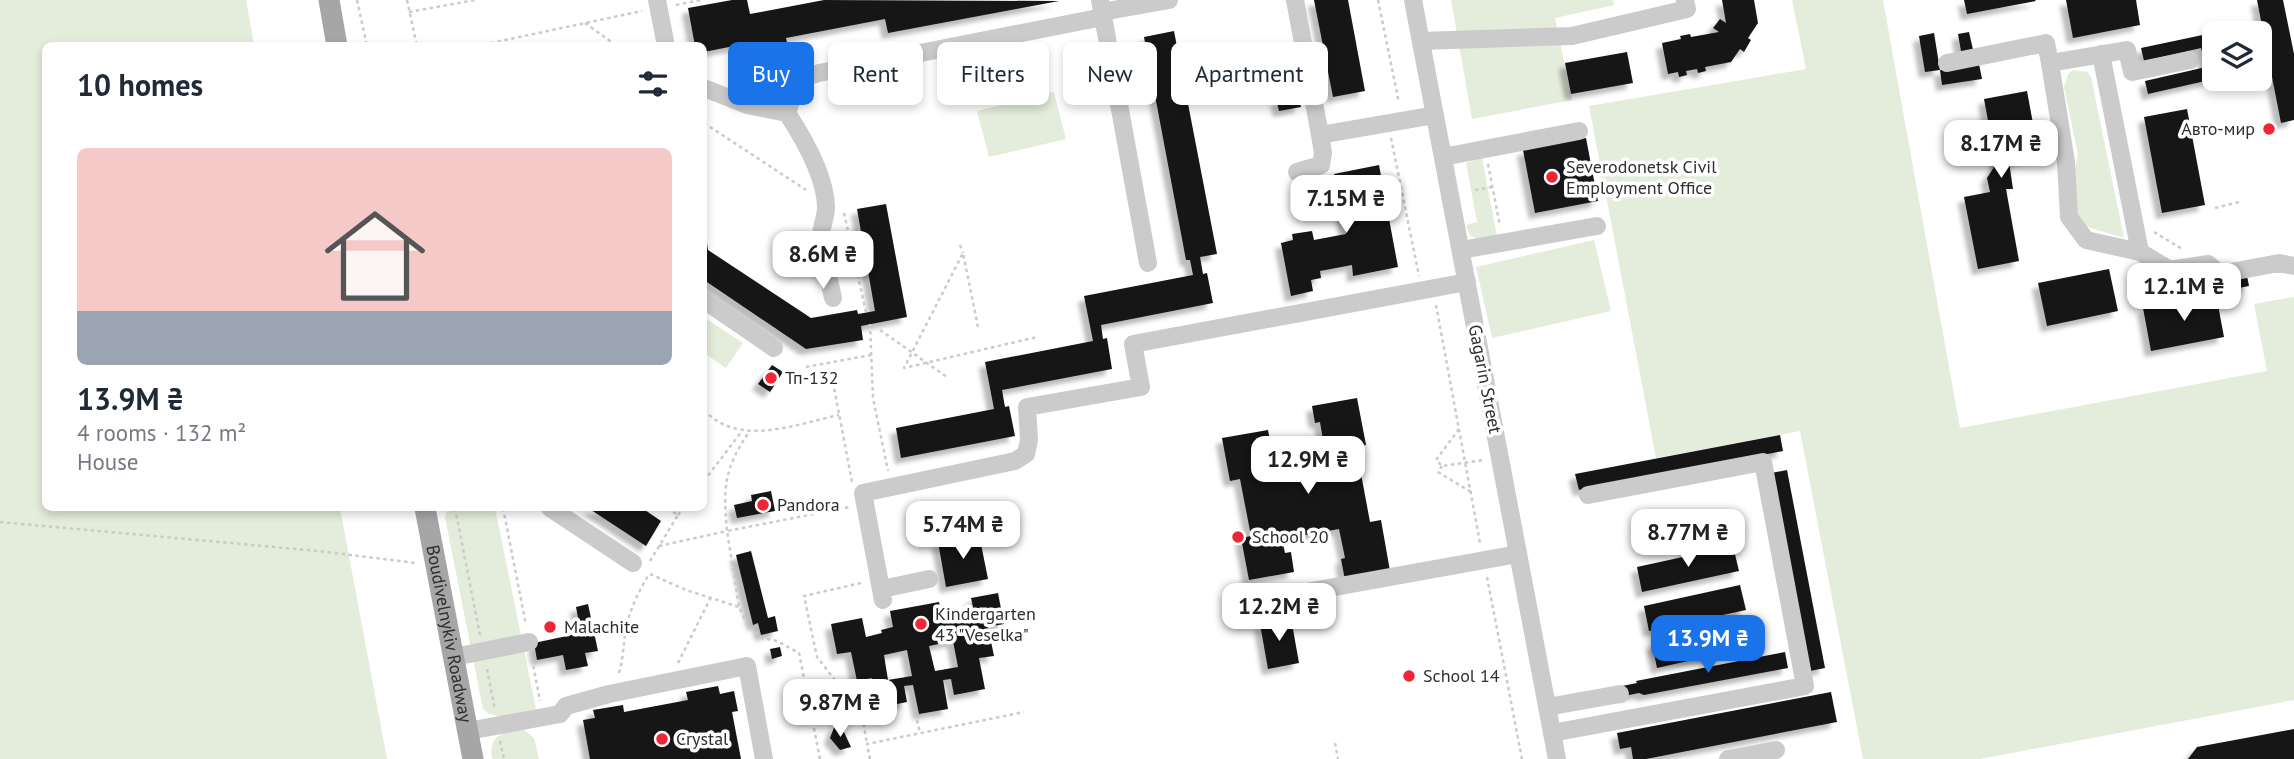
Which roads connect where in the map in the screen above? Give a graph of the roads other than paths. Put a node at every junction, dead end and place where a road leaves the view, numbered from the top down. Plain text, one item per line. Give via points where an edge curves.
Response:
1 (329, 0) edge
2 (1169, 0) edge
3 (1295, 0) edge
4 (1413, 0) edge
5 (1685, 0) edge
6 (657, 4) edge
7 (1102, 10) edge
8 (1421, 41) junction
9 (336, 42) edge
10 (665, 42) edge
11 (2101, 54) junction
12 (2190, 60) dead end
13 (1947, 63) dead end
14 (2050, 63) junction
15 (707, 89) edge
16 (787, 113) junction
17 (1435, 115) junction
18 (1579, 131) dead end
19 (1320, 135) junction
20 (1443, 157) junction
21 (1297, 172) dead end
22 (1597, 226) dead end
23 (1461, 250) junction
24 (2140, 252) junction
25 (1148, 263) dead end
26 (2294, 266) edge
27 (1467, 282) junction
28 (834, 298) dead end
29 (707, 302) edge
30 (774, 348) dead end
31 (1588, 495) dead end
32 (426, 511) edge
33 (555, 511) edge
34 (1518, 554) junction
35 (641, 563) road end
36 (929, 579) dead end
37 (1268, 599) dead end
38 (529, 642) road end
39 (454, 657) junction
40 (1620, 694) dead end
41 (1547, 707) junction
42 (468, 731) junction
43 (1552, 733) junction
44 (1776, 750) dead end
45 (473, 759) edge
46 (764, 759) edge
47 (1557, 759) edge
48 (1728, 759) edge

1 - 9 main road
2 - 7 street
3 - 19 street
4 - 8 street, Gagarin Street
5 - 8 street via 1687,9 1572,36
6 - 10 street
7 - 16 street via 799,79
7 - 25 street
8 - 17 street, Gagarin Street
11 - 12 street via 2127,50 2132,72
11 - 14 street
11 - 24 street
13 - 14 street via 2046,43
14 - 24 street via 2066,162 2069,217 2086,240
15 - 16 street via 747,105
16 - 28 street via 811,155 826,204 821,237
17 - 19 street
17 - 20 street, Gagarin Street
18 - 20 street
19 - 21 street via 1321,165
20 - 23 street, Gagarin Street
22 - 23 street
23 - 27 street, Gagarin Street
24 - 26 street via 2170,270 2208,264 2220,274 2279,263
27 - 34 street, Gagarin Street
27 - 36 street via 1133,344 1141,387 1027,407 1026,454 1015,461 863,494 882,589
29 - 30 street
31 - 43 street via 1763,462 1805,686
32 - 39 main road, Boudivelnykiv Roadway
33 - 35 street
34 - 37 street
34 - 41 street, Gagarin Street
38 - 39 street
39 - 42 main road, Boudivelnykiv Roadway
40 - 41 street
41 - 43 street, Gagarin Street
42 - 45 main road, Boudivelnykiv Roadway
42 - 46 street via 551,716 566,706 609,694 747,666
43 - 47 street, Gagarin Street
44 - 48 street

